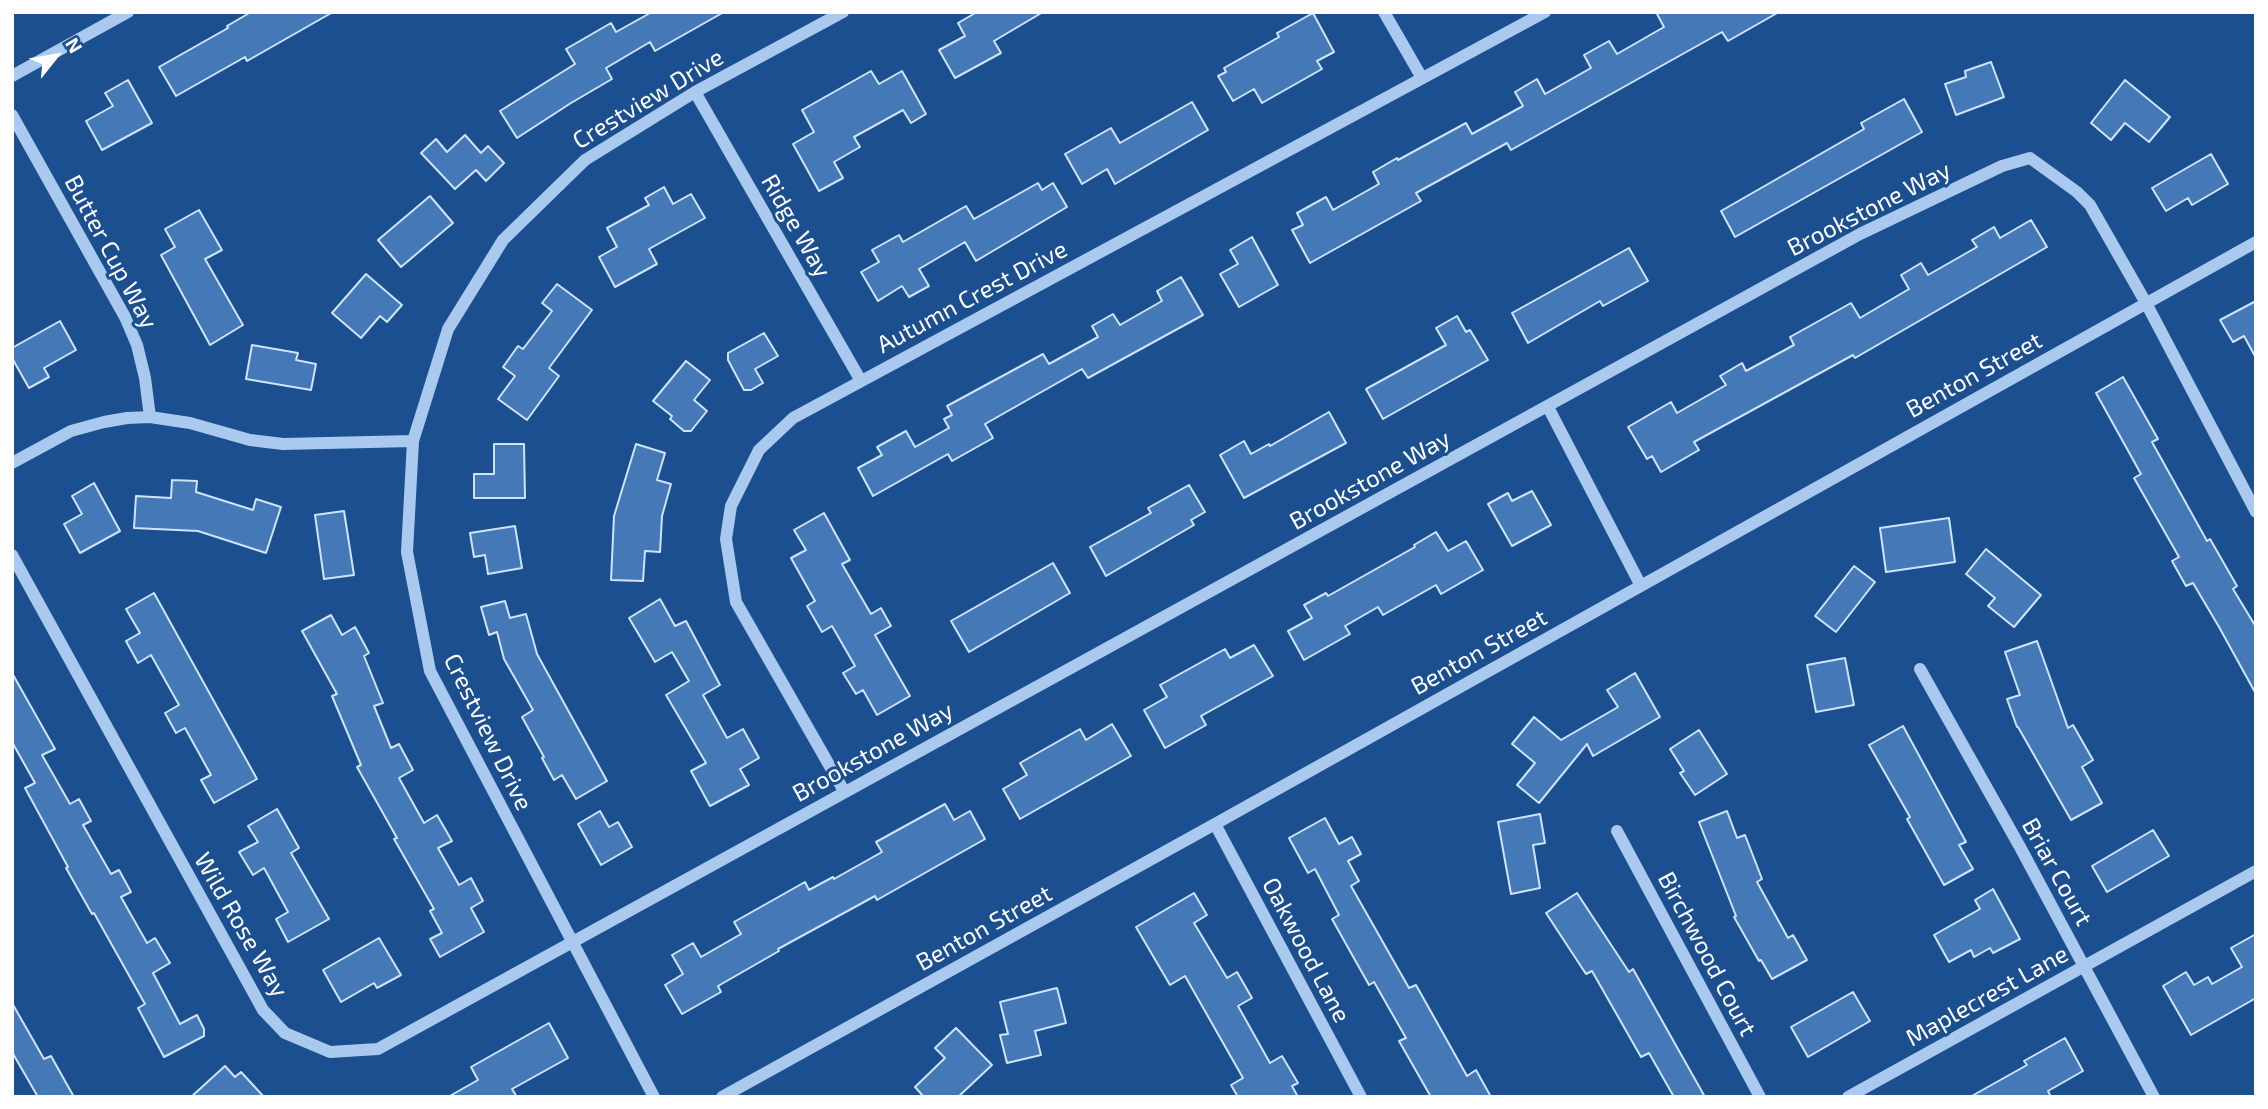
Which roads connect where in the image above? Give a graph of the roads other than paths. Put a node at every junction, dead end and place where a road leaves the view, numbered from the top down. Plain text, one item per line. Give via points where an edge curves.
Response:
1 (128, 12) edge
2 (843, 12) edge
3 (1384, 12) edge
4 (1545, 12) edge
5 (12, 76) edge
6 (1422, 78) junction
7 (695, 92) junction
8 (12, 115) edge
9 (2256, 242) edge
10 (2146, 303) junction
11 (860, 381) junction
12 (1548, 407) junction
13 (150, 418) junction
14 (413, 441) junction
15 (12, 463) edge
16 (2256, 512) edge
17 (12, 555) edge
18 (1641, 586) junction
19 (1920, 669) dead end
20 (844, 791) junction
21 (1215, 824) junction
22 (1616, 831) dead end
23 (2256, 871) edge
24 (572, 943) junction
25 (2085, 967) junction
26 (654, 1097) edge
27 (722, 1097) edge
28 (1361, 1097) edge
29 (1760, 1097) edge
30 (1848, 1097) edge
31 (2154, 1097) edge

1 - 5 street
2 - 7 street, Crestview Drive
3 - 6 street
4 - 6 street, Autumn Crest Drive
6 - 11 street, Autumn Crest Drive
7 - 11 street, Ridge Way
7 - 14 street, Crestview Drive via 584,160 503,240 448,329
8 - 13 street, Butter Cup Way via 125,317 137,345
9 - 10 street, Benton Street
10 - 12 street, Brookstone Way via 2090,205 2030,158 2002,166 1860,234
10 - 16 street
10 - 18 street, Benton Street
11 - 20 street, Autumn Crest Drive via 793,418 759,450 731,506 726,539 736,602
12 - 18 street
12 - 20 street, Brookstone Way
13 - 14 street via 284,443
13 - 15 street via 104,422 71,431
14 - 24 street, Crestview Drive via 407,552 430,671
17 - 24 street, Wild Rose Way via 263,1010 285,1033 330,1052 378,1049
18 - 21 street, Benton Street
19 - 25 street, Briar Court
20 - 24 street, Brookstone Way
21 - 27 street, Benton Street
21 - 28 street, Oakwood Lane
22 - 29 street, Birchwood Court
23 - 25 street, Maplecrest Lane
24 - 26 street, Crestview Drive
25 - 30 street, Maplecrest Lane
25 - 31 street, Briar Court

